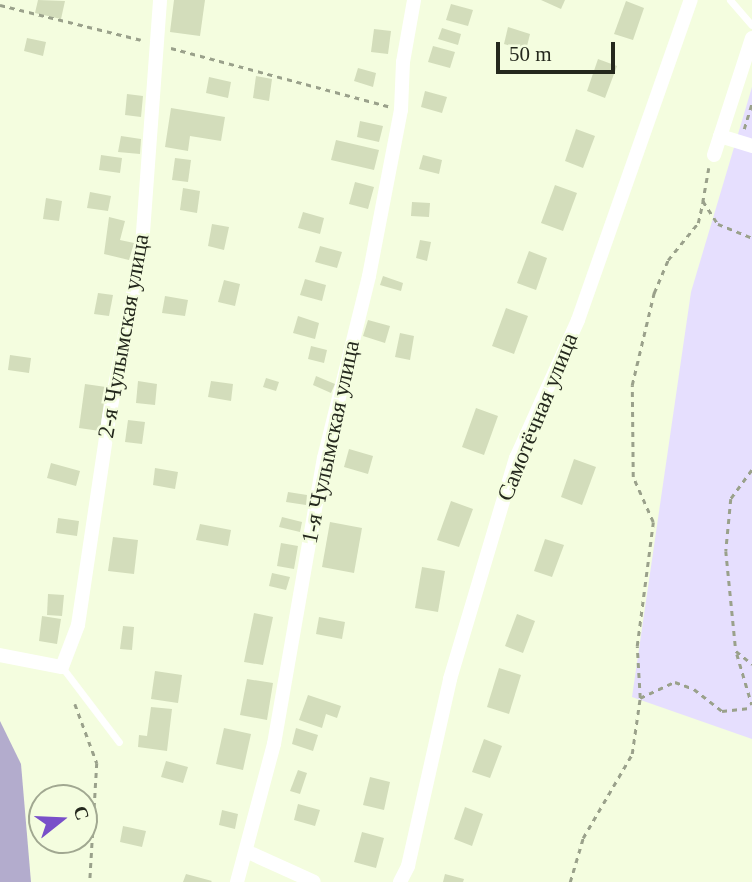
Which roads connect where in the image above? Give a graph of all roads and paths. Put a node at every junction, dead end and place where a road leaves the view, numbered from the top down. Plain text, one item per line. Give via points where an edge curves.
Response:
1 (160, 0) edge
2 (414, 0) edge
3 (691, 0) edge
4 (730, 0) edge
5 (0, 5) edge
6 (752, 25) edge
7 (752, 38) edge
8 (156, 44) junction
9 (752, 102) edge
10 (401, 110) junction
11 (720, 136) junction
12 (746, 145) edge
13 (714, 155) joint
14 (703, 201) junction
15 (752, 239) edge
16 (752, 470) edge
17 (736, 651) junction
18 (0, 655) edge
19 (752, 663) edge
20 (62, 667) junction
21 (640, 698) junction
22 (74, 701) dead end
23 (752, 707) edge
24 (119, 742) dead end
25 (248, 852) junction
26 (90, 882) edge
27 (237, 882) edge
28 (314, 882) edge
29 (400, 882) edge
30 (570, 882) edge

1 - 8 street, 2-я Чулымская улица
2 - 10 street, 1-я Чулымская улица via 403,62
3 - 29 street, Самотёчная улица via 578,320 516,458 450,679 408,866
4 - 6 lane
5 - 8 path
7 - 11 street
8 - 10 path
8 - 20 street, 2-я Чулымская улица via 142,246 109,417 78,625
9 - 12 path
10 - 25 street, 1-я Чулымская улица via 369,276 324,458 292,655
11 - 12 street
11 - 13 street
13 - 14 path
14 - 15 path via 718,224
14 - 21 path via 698,223 668,260 654,293 632,385 633,477 653,522 637,646
16 - 17 path via 731,499 728,523 729,615
17 - 19 path
17 - 23 path
18 - 20 street
20 - 24 lane
21 - 23 path via 675,682 694,689 722,711
21 - 30 path via 632,754 583,838
22 - 26 path via 97,763
25 - 27 street, 1-я Чулымская улица
25 - 28 street

